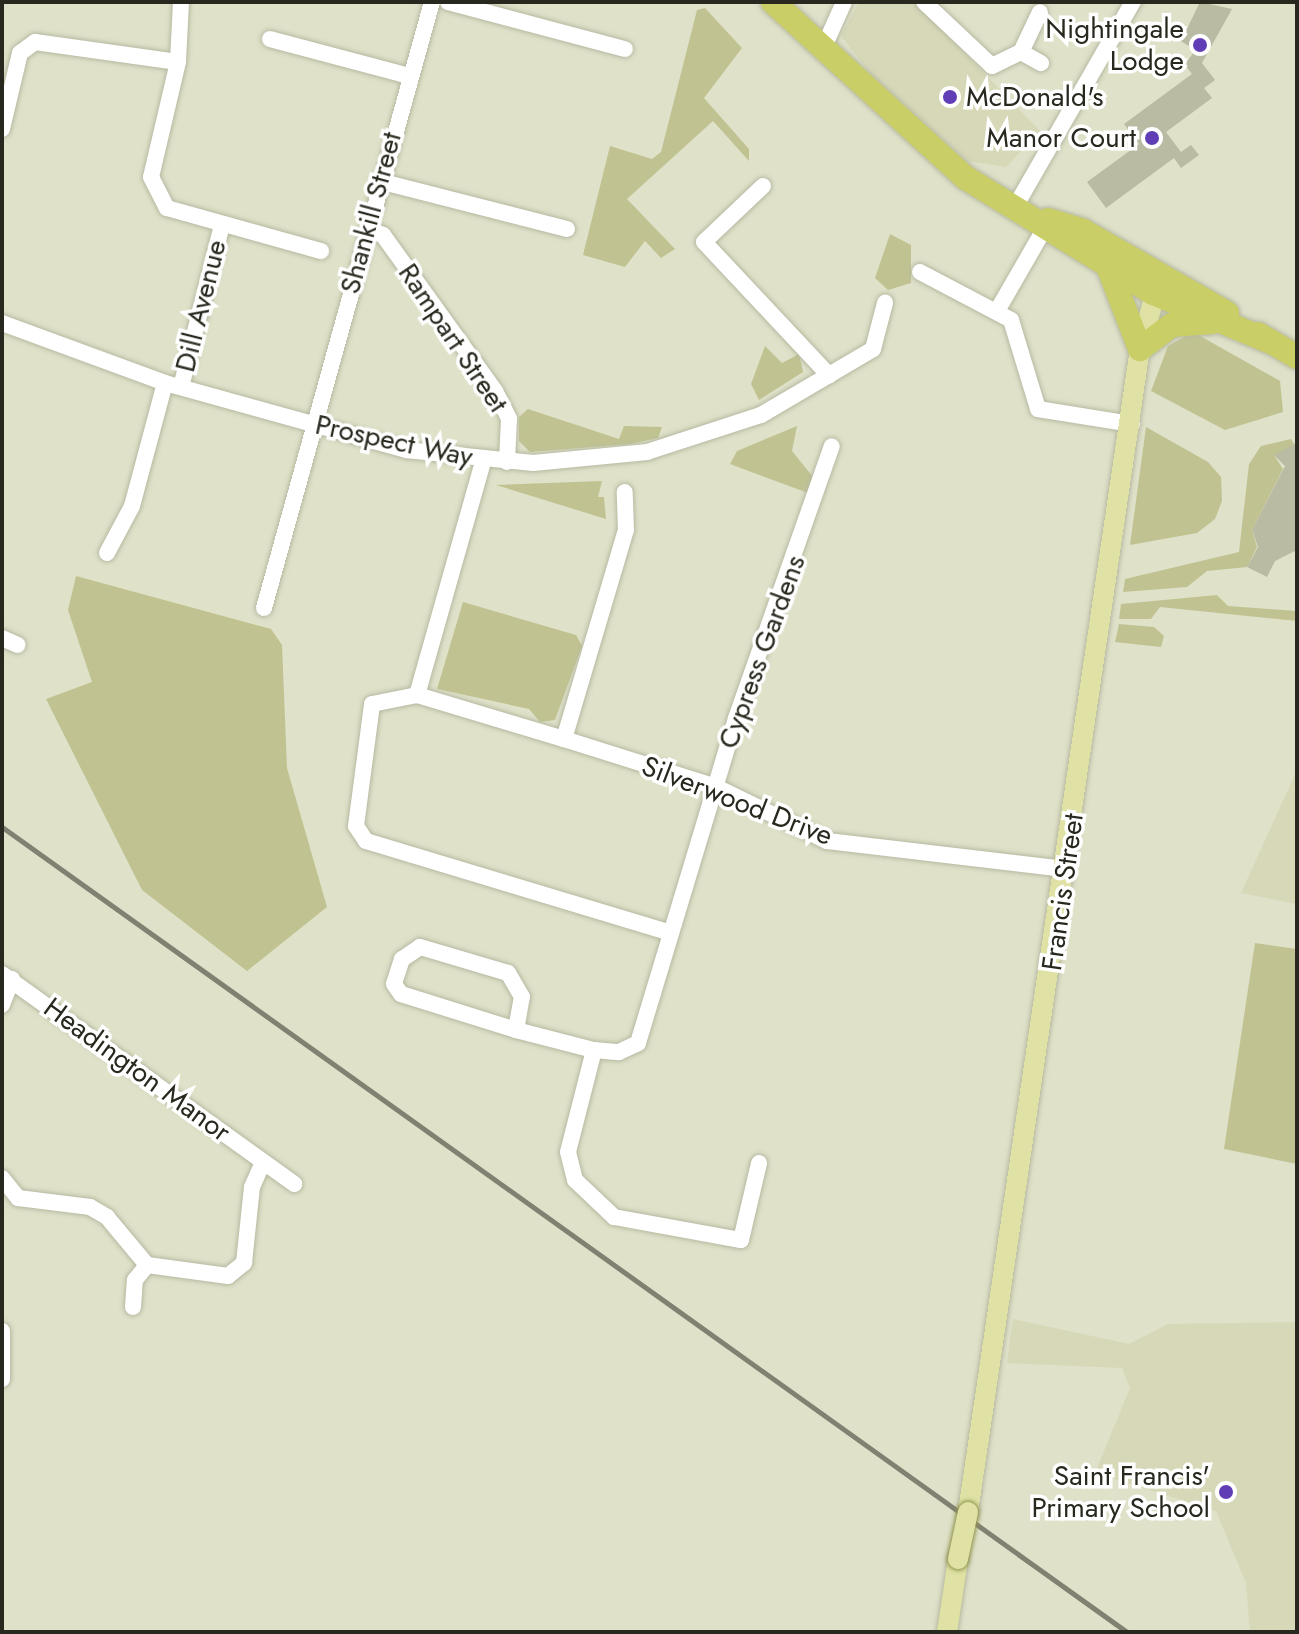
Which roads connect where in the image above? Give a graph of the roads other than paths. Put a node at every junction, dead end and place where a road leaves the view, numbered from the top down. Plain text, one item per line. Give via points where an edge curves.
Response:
1 (181, 2) edge
2 (432, 2) edge
3 (448, 2) edge
4 (519, 2) edge
5 (773, 2) edge
6 (844, 2) edge
7 (924, 2) edge
8 (1133, 2) edge
9 (1040, 12) dead end
10 (514, 19) junction
11 (270, 39) dead end
12 (625, 49) dead end
13 (823, 49) junction
14 (1021, 52) junction
15 (178, 62) junction
16 (1041, 63) dead end
17 (409, 76) junction
18 (2, 129) edge
19 (379, 181) junction
20 (763, 186) dead end
21 (1019, 209) junction
22 (222, 225) junction
23 (1045, 228) junction
24 (368, 229) junction
25 (567, 229) dead end
26 (321, 251) dead end
27 (1109, 269) junction
28 (923, 279) dead end
29 (1157, 284) junction
30 (885, 303) dead end
31 (997, 311) junction
32 (1214, 322) junction
33 (2, 323) edge
34 (1271, 342) junction
35 (1140, 349) junction
36 (1297, 357) edge
37 (829, 375) junction
38 (173, 385) junction
39 (313, 424) junction
40 (1132, 424) junction
41 (832, 446) dead end
42 (483, 461) junction
43 (507, 462) junction
44 (625, 492) dead end
45 (107, 553) dead end
46 (264, 608) dead end
47 (2, 638) edge
48 (18, 645) dead end
49 (417, 695) junction
50 (564, 739) junction
51 (716, 787) junction
52 (1065, 869) junction
53 (671, 933) junction
54 (7, 976) edge
55 (2, 1005) edge
56 (516, 1030) junction
57 (594, 1050) junction
58 (263, 1162) junction
59 (759, 1163) dead end
60 (2, 1178) edge
61 (294, 1184) dead end
62 (147, 1265) junction
63 (133, 1307) dead end
64 (2, 1331) edge
65 (2, 1379) edge
66 (947, 1632) edge

1 - 15 street, Dill Avenue
2 - 17 street, Shankill Street
3 - 10 street
4 - 10 street
5 - 13 highway
6 - 13 street
7 - 14 street via 983,62 1002,66
8 - 21 street
9 - 14 street
10 - 12 street
11 - 17 street
13 - 21 highway via 923,145
14 - 16 street
15 - 18 street via 35,42 20,53
15 - 22 street, Dill Avenue via 151,177 167,208
17 - 19 street, Shankill Street
19 - 24 street, Shankill Street
19 - 25 street
20 - 37 street via 704,242
21 - 23 highway
21 - 29 highway via 1083,231
22 - 26 street, Dill Avenue
22 - 38 street, Dill Avenue
23 - 27 highway
23 - 31 street
24 - 39 street, Shankill Street
24 - 43 street, Rampart Street via 383,235 495,391 509,419
27 - 29 highway
27 - 35 highway
28 - 31 street
29 - 32 highway
29 - 34 highway
29 - 35 main road, Francis Street
30 - 37 street, Prospect Way via 873,349
31 - 40 street via 1020,336 1038,409
32 - 34 highway
32 - 35 highway via 1172,325
33 - 38 street, Prospect Way
34 - 36 highway
35 - 40 main road, Francis Street
37 - 43 street, Prospect Way via 738,425 647,452
38 - 39 street, Prospect Way
38 - 45 street, Dill Avenue via 132,506
39 - 42 street, Prospect Way
39 - 46 street, Shankill Street
40 - 52 main road, Francis Street
41 - 51 street, Cypress Gardens
42 - 43 street, Prospect Way
42 - 49 street
44 - 50 street via 626,530
47 - 48 street
49 - 50 street, Silverwood Drive
49 - 53 street via 389,696 367,713 360,836
50 - 51 street, Silverwood Drive
51 - 52 street, Silverwood Drive via 827,841
51 - 53 street, Cypress Gardens
52 - 66 main road, Francis Street, bridge
53 - 57 street, Cypress Gardens via 638,1043 619,1052
54 - 55 street, Headington Manor
54 - 58 street, Headington Manor
56 - 56 street via 401,994 394,984 402,959 420,947 508,973 522,997
56 - 57 street
57 - 59 street via 568,1152 575,1180 614,1217 736,1241 743,1238
58 - 61 street, Headington Manor
58 - 62 street via 239,1270 228,1276
60 - 62 street via 18,1198 90,1207 107,1217
62 - 63 street via 135,1280
64 - 65 street

